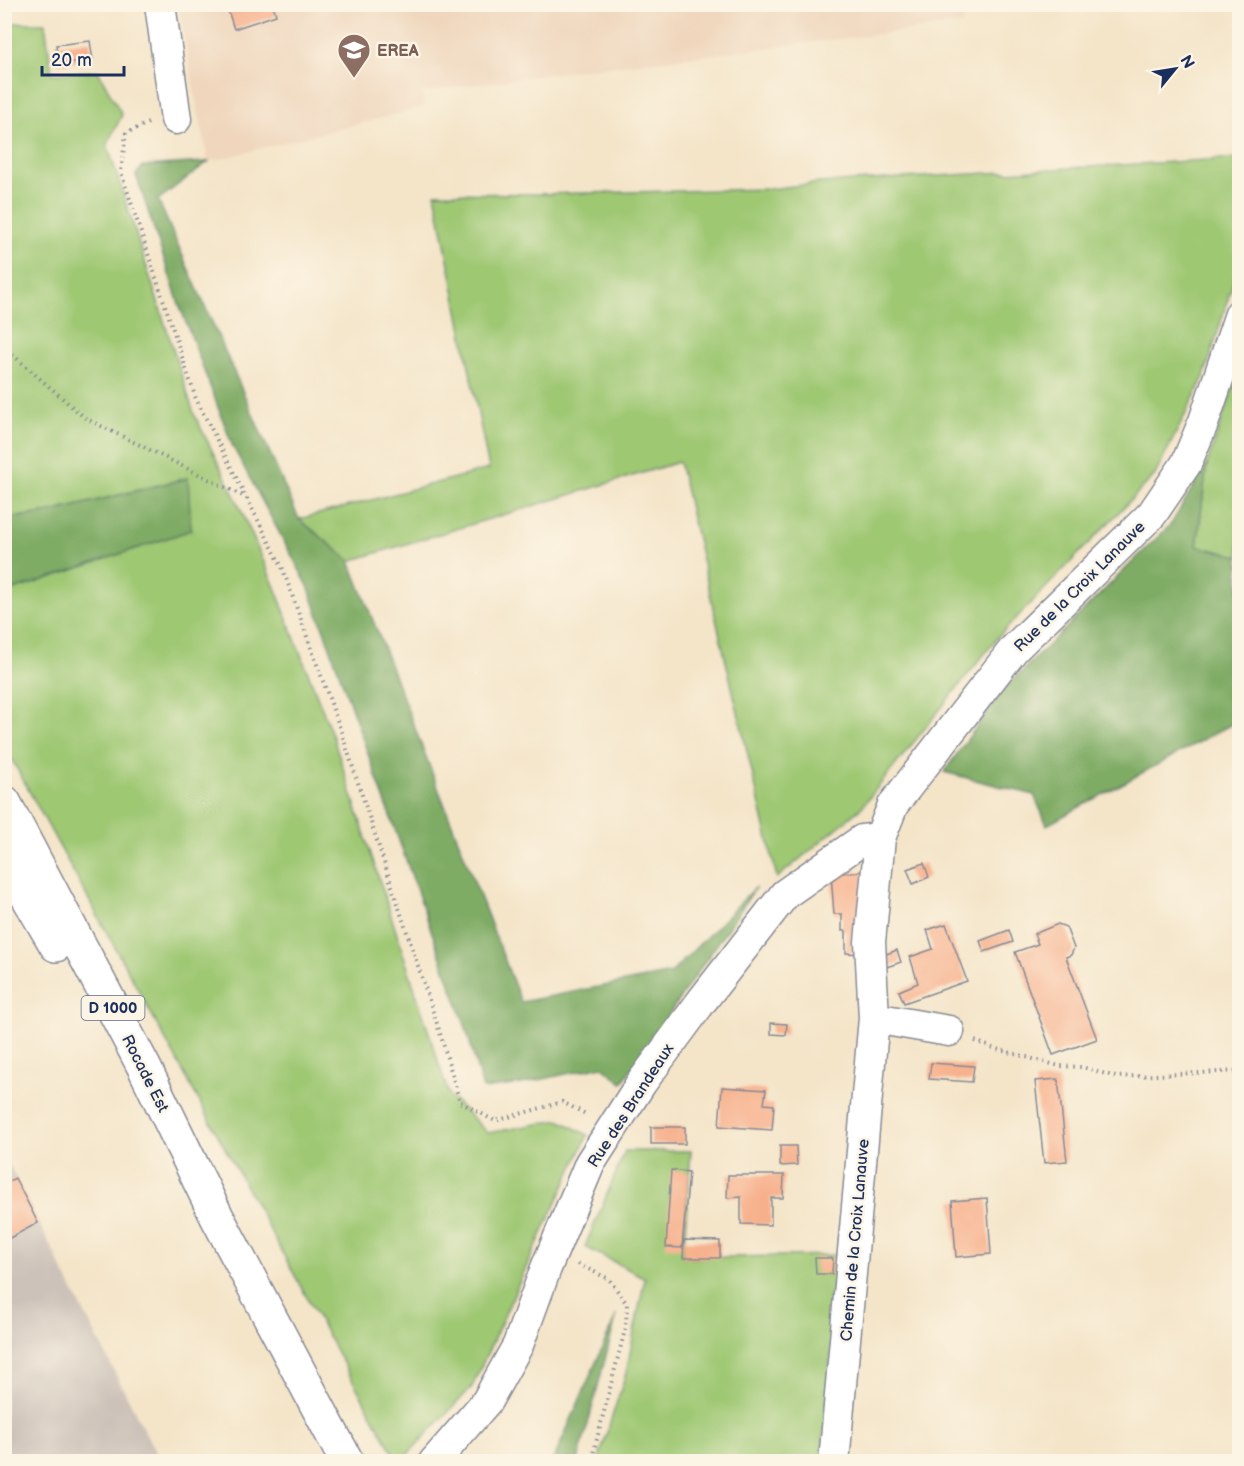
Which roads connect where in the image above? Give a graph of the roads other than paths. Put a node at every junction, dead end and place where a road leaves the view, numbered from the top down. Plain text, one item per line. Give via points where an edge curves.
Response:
1 (160, 4) edge
2 (176, 119) road end
3 (1239, 314) edge
4 (4, 802) edge
5 (880, 838) junction
6 (4, 856) edge
7 (874, 1018) junction
8 (949, 1031) road end
9 (217, 1218) junction
10 (347, 1461) edge
11 (434, 1461) edge
12 (834, 1461) edge

1 - 2 street
3 - 5 street, Rue de la Croix Lanauve via 1186,464 1158,506 1014,649 894,805
4 - 9 main road, Rocade Est / D 1000 via 144,1067
5 - 7 street, Chemin de la Croix Lanauve via 870,942
5 - 11 street, Rue des Brandeaux via 862,840 785,894 649,1073 590,1163 518,1345 487,1401
6 - 9 main road, Rocade Est / D 1000
7 - 8 street
7 - 12 street, Chemin de la Croix Lanauve
9 - 10 main road, Rocade Est / D 1000

